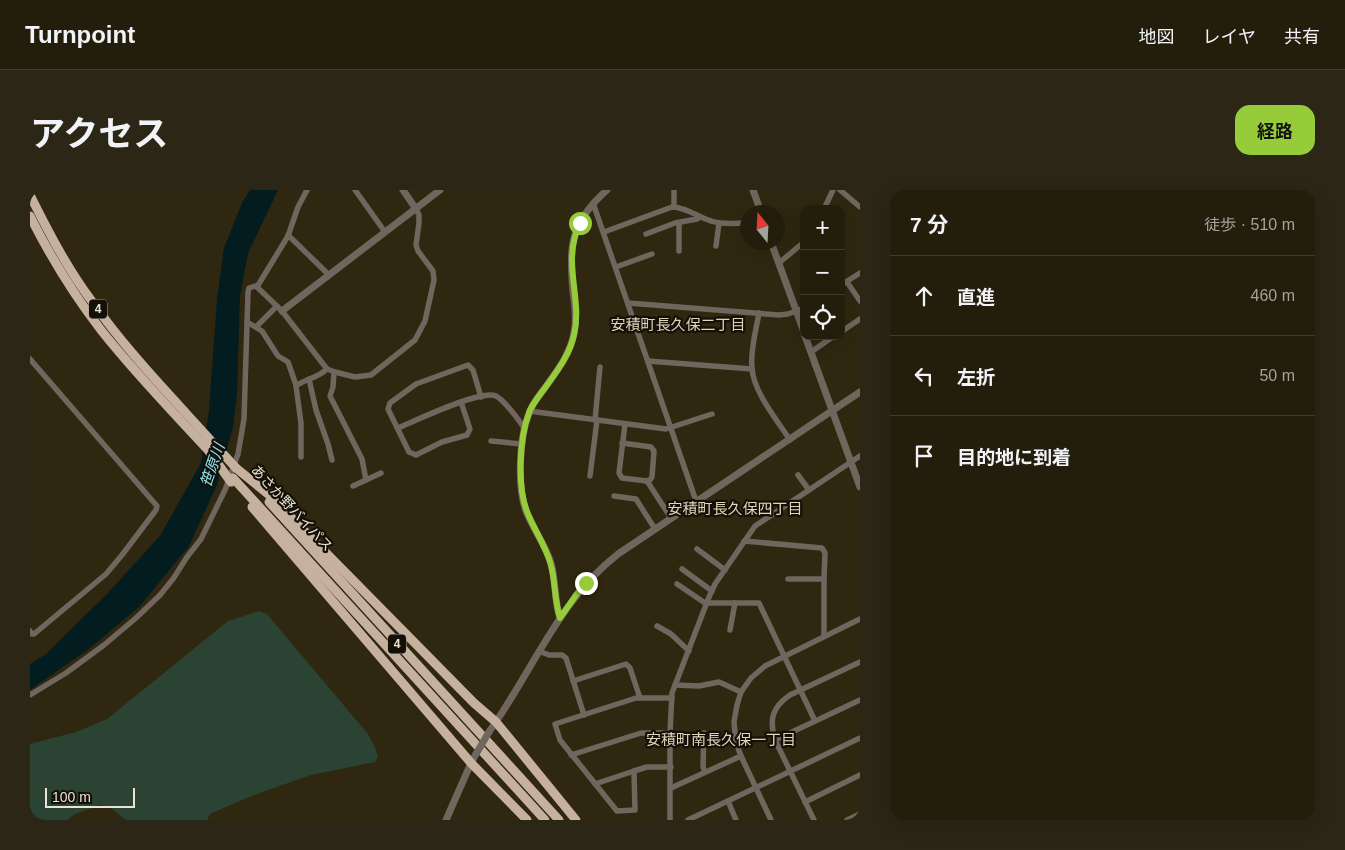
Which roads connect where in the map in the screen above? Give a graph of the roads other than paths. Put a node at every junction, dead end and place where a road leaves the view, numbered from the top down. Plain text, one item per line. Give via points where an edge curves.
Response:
1 (307, 190) edge
2 (404, 190) edge
3 (440, 190) edge
4 (607, 190) edge
5 (674, 190) edge
6 (753, 190) edge
7 (833, 190) edge
8 (840, 190) edge
9 (356, 191) edge
10 (30, 195) edge
11 (593, 203) junction
12 (758, 205) edge
13 (826, 205) edge
14 (674, 207) junction
15 (860, 207) edge
16 (416, 209) junction
17 (30, 216) edge
18 (700, 217) junction
19 (679, 223) junction
20 (719, 223) junction
21 (740, 224) edge
22 (385, 232) junction
23 (604, 232) junction
24 (646, 234) dead end
25 (288, 235) junction
26 (800, 245) edge
27 (716, 246) dead end
28 (775, 250) edge
29 (679, 251) dead end
30 (652, 254) dead end
31 (779, 263) junction
32 (616, 266) junction
33 (860, 273) edge
34 (329, 275) junction
35 (845, 283) edge
36 (845, 285) edge
37 (257, 287) junction
38 (860, 301) edge
39 (628, 303) junction
40 (279, 309) junction
41 (800, 310) edge
42 (796, 312) junction
43 (759, 313) junction
44 (860, 319) edge
45 (247, 322) junction
46 (800, 322) edge
47 (256, 327) junction
48 (845, 329) edge
49 (806, 340) edge
50 (828, 340) edge
51 (811, 352) junction
52 (30, 359) edge
53 (648, 360) junction
54 (600, 367) dead end
55 (327, 368) junction
56 (752, 369) junction
57 (334, 372) junction
58 (309, 379) junction
59 (296, 384) junction
60 (860, 392) edge
61 (481, 397) junction
62 (461, 402) junction
63 (832, 411) junction
64 (529, 412) junction
65 (712, 414) dead end
66 (596, 420) junction
67 (624, 424) junction
68 (398, 428) junction
69 (524, 428) junction
70 (672, 428) junction
71 (790, 440) junction
72 (491, 441) dead end
73 (622, 443) junction
74 (522, 444) junction
75 (860, 456) edge
76 (301, 457) dead end
77 (332, 460) dead end
78 (851, 462) junction
79 (236, 468) junction
80 (381, 473) dead end
81 (798, 475) dead end
82 (590, 476) dead end
83 (232, 480) junction
84 (366, 480) junction
85 (646, 481) junction
86 (352, 486) dead end
87 (860, 487) edge
88 (809, 490) junction
89 (614, 496) dead end
90 (696, 501) junction
91 (671, 518) junction
92 (655, 529) junction
93 (744, 541) junction
94 (697, 549) dead end
95 (682, 569) dead end
96 (725, 570) junction
97 (788, 579) dead end
98 (824, 579) junction
99 (677, 584) dead end
100 (712, 591) junction
101 (734, 603) junction
102 (706, 604) junction
103 (560, 618) junction
104 (860, 619) edge
105 (657, 626) dead end
106 (730, 630) dead end
107 (30, 631) edge
108 (824, 636) junction
109 (539, 651) junction
110 (688, 651) junction
111 (785, 655) junction
112 (860, 662) edge
113 (573, 681) junction
114 (675, 685) junction
115 (800, 690) junction
116 (741, 692) junction
117 (30, 695) edge
118 (640, 698) junction
119 (672, 698) junction
120 (860, 700) edge
121 (584, 715) junction
122 (815, 721) junction
123 (496, 722) junction
124 (704, 732) dead end
125 (670, 733) junction
126 (860, 738) edge
127 (775, 740) junction
128 (571, 755) junction
129 (741, 756) junction
130 (470, 763) junction
131 (670, 767) junction
132 (634, 771) junction
133 (790, 771) junction
134 (705, 772) junction
135 (860, 775) edge
136 (595, 784) junction
137 (756, 787) junction
138 (671, 788) junction
139 (728, 801) junction
140 (805, 802) junction
141 (860, 814) edge
142 (446, 820) edge
143 (528, 820) edge
144 (545, 820) edge
145 (559, 820) edge
146 (576, 820) edge
147 (670, 820) edge
148 (690, 820) edge
149 (736, 820) edge
150 (771, 820) edge
151 (814, 820) edge
152 (847, 820) edge

1 - 25 street
2 - 16 street
3 - 16 street
4 - 11 street
5 - 14 street
6 - 12 street
7 - 13 street
8 - 15 street
9 - 22 street
10 - 79 highway, あさか野バイパス / 4, bridge via 90,299 140,363
11 - 23 street
11 - 64 street via 577,228 572,246 575,322 572,342 562,365
14 - 18 street
14 - 23 street
16 - 22 street
16 - 57 street via 419,223 416,245 433,271 434,280 425,321 415,340 371,375 355,377
17 - 83 highway, あさか野バイパス / 4, bridge via 58,268 100,329
18 - 19 street
18 - 20 street
19 - 24 street
19 - 29 street
20 - 21 street
20 - 27 street
22 - 34 street
23 - 32 street
25 - 34 street
25 - 37 street
26 - 31 street
28 - 31 street
30 - 32 street
31 - 42 street
32 - 39 street
33 - 35 street
34 - 40 street
36 - 38 street
37 - 40 street
37 - 45 street via 249,288
39 - 43 street
39 - 53 street
40 - 47 street
40 - 55 street
41 - 42 street
42 - 43 street via 779,315
42 - 46 street
43 - 56 street
44 - 48 street
45 - 47 street
45 - 117 street via 244,419 238,454 201,539 160,595 136,618 66,673
47 - 59 street via 278,356 288,362
49 - 51 street
50 - 51 street
51 - 63 street
52 - 107 street via 157,506 106,574 34,634
53 - 56 street
53 - 70 street
54 - 66 street
55 - 57 street
55 - 58 street
56 - 71 street via 759,391
57 - 84 street via 330,396 362,460
58 - 59 street
58 - 77 street
59 - 76 street
60 - 63 street
61 - 62 street
61 - 68 street via 474,370 468,365 432,377 416,384 389,404 388,409
61 - 69 street via 498,397
62 - 68 street
62 - 68 street via 470,429 465,436 442,442 416,455 409,452
63 - 71 street
63 - 78 street
64 - 66 street
64 - 69 street
65 - 70 street
66 - 67 street
66 - 82 street
67 - 70 street
67 - 73 street
69 - 74 street
70 - 90 street
71 - 90 street
72 - 74 street
73 - 85 street via 618,473 622,478
73 - 85 street via 651,447 654,451 652,478
74 - 103 street via 522,496 551,564
75 - 78 street
78 - 87 street
78 - 88 street
79 - 123 highway via 268,494
79 - 145 highway, あさか野バイパス / 4
80 - 84 street
81 - 88 street
83 - 130 highway
83 - 144 highway, あさか野バイパス / 4
84 - 86 street
85 - 91 street
88 - 93 street via 759,523
89 - 92 street via 636,499
90 - 91 street
91 - 92 street
92 - 103 street via 599,570
93 - 96 street
93 - 98 street via 822,548 825,552
94 - 96 street
95 - 100 street
96 - 100 street
97 - 98 street
98 - 108 street
99 - 102 street
100 - 102 street
101 - 102 street
101 - 106 street
101 - 111 street via 760,603
102 - 110 street
103 - 109 street
104 - 108 street
105 - 110 street via 671,634
108 - 111 street
109 - 113 street via 563,655
109 - 123 street
110 - 114 street
111 - 115 street
111 - 116 street via 759,670
112 - 115 street
113 - 118 street via 626,664
113 - 121 street
114 - 116 street via 699,686 719,682
114 - 119 street
115 - 122 street
115 - 127 street via 782,700 774,711 772,728
116 - 129 street via 734,722
118 - 119 street
118 - 121 street
119 - 125 street
120 - 122 street
121 - 128 street via 555,724 560,740
122 - 127 street
123 - 130 street, bridge
123 - 146 highway
124 - 134 street
125 - 128 street via 641,733
125 - 131 street
126 - 133 street
127 - 133 street
128 - 136 street
129 - 134 street
129 - 137 street
130 - 142 street
130 - 143 highway
131 - 132 street via 647,767
131 - 138 street
132 - 136 street
132 - 136 street via 635,810 617,811
133 - 137 street
133 - 140 street
134 - 138 street
135 - 140 street
137 - 139 street
137 - 150 street
138 - 147 street
139 - 148 street
139 - 149 street
140 - 151 street
141 - 152 street

